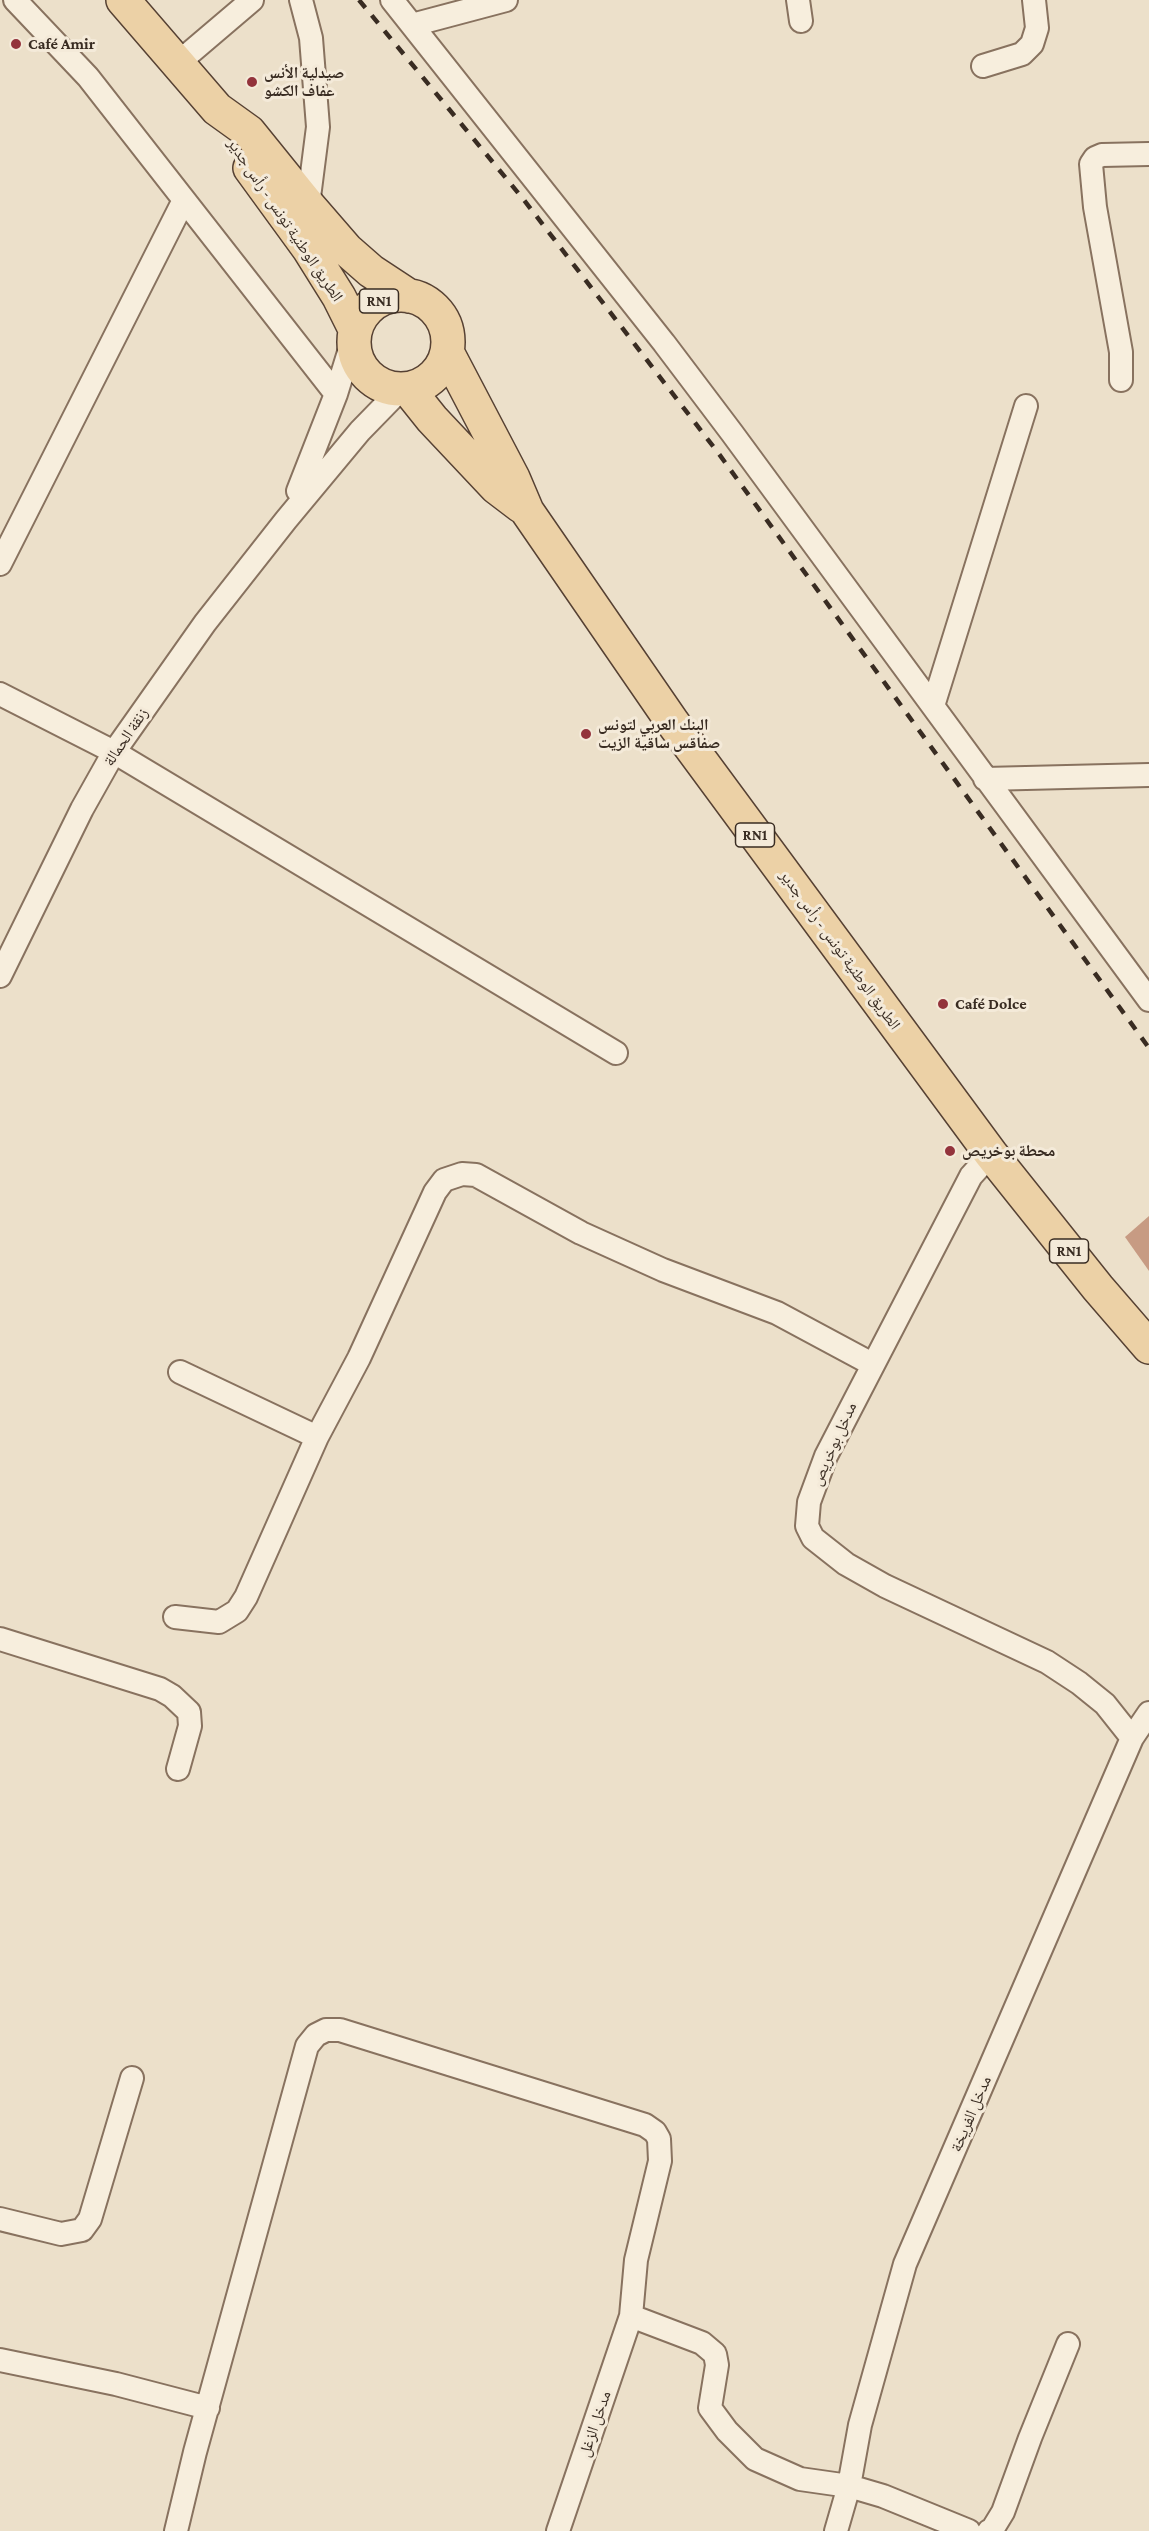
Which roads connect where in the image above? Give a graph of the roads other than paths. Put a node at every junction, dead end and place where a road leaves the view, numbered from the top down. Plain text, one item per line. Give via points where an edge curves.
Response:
1 (15, 0) edge
2 (123, 0) edge
3 (252, 0) edge
4 (301, 0) edge
5 (392, 0) edge
6 (506, 0) edge
7 (1034, 0) edge
8 (412, 25) junction
9 (178, 63) junction
10 (983, 66) dead end
11 (217, 109) junction
12 (1149, 154) edge
13 (184, 200) junction
14 (308, 205) junction
15 (409, 296) junction
16 (354, 333) junction
17 (447, 352) junction
18 (1121, 380) dead end
19 (404, 389) junction
20 (336, 394) junction
21 (1026, 406) dead end
22 (527, 511) junction
23 (286, 520) junction
24 (0, 564) edge
25 (0, 694) edge
26 (933, 706) junction
27 (114, 752) junction
28 (1149, 775) edge
29 (985, 779) junction
30 (0, 976) edge
31 (1149, 1000) edge
32 (616, 1053) dead end
33 (981, 1165) junction
34 (1149, 1347) edge
35 (872, 1364) junction
36 (180, 1372) dead end
37 (317, 1437) junction
38 (175, 1617) dead end
39 (0, 1639) edge
40 (1149, 1713) edge
41 (1132, 1738) junction
42 (178, 1769) dead end
43 (132, 2078) dead end
44 (0, 2219) edge
45 (631, 2316) junction
46 (1068, 2344) dead end
47 (0, 2360) edge
48 (207, 2408) junction
49 (849, 2486) junction
50 (176, 2531) edge
51 (558, 2531) edge
52 (836, 2531) edge
53 (969, 2531) edge
54 (989, 2531) edge

1 - 13 street via 88,77
2 - 9 main road, الطريق الوطنية تونس - رأس جدير / RN1
3 - 9 street
4 - 14 street via 310,38 318,127
5 - 8 street
6 - 8 street
7 - 10 street via 1037,28 1032,44 1022,54
8 - 26 street via 664,343
9 - 11 main road, الطريق الوطنية تونس - رأس جدير / RN1
11 - 14 main road, الطريق الوطنية تونس - رأس جدير / RN1 via 249,132
11 - 16 main road, الطريق الوطنية تونس - رأس جدير / RN1 via 233,146 309,249 339,297
12 - 18 street via 1102,155 1091,164
13 - 20 street
13 - 24 street
14 - 15 main road, الطريق الوطنية تونس - رأس جدير / RN1 via 347,250
15 - 16 main road, RN1 via 381,299 361,317
15 - 17 main road, RN1 via 423,301 444,322
16 - 19 main road, RN1 via 354,352 360,367 384,387
16 - 20 street
17 - 19 main road via 433,376 422,385
17 - 22 main road, الطريق الوطنية تونس - رأس جدير / RN1
19 - 22 main road, الطريق الوطنية تونس - رأس جدير / RN1 via 489,479
19 - 23 street via 352,440
20 - 23 street
21 - 26 street
22 - 33 main road, الطريق الوطنية تونس - رأس جدير / RN1
23 - 27 street, زنقة الحمالة via 205,623
25 - 27 street
26 - 29 street
27 - 30 street, زنقة الحمالة
27 - 32 street
28 - 29 street
29 - 31 street
33 - 34 main road, الطريق الوطنية تونس - رأس جدير / RN1
33 - 35 street, مدخل بوخريص
35 - 37 street via 777,1313 663,1270 581,1233 476,1174 462,1174 444,1180 435,1192 359,1358
35 - 41 street, مدخل بوخريص via 815,1483 807,1515 813,1538 846,1564 885,1586 1047,1662 1105,1704
36 - 37 street
37 - 38 street via 237,1611 219,1622
39 - 42 street via 172,1696 189,1712 190,1726
40 - 41 street, مدخل الفريخة
41 - 49 street, مدخل الفريخة via 905,2264 860,2425
43 - 44 street via 90,2219 82,2230 62,2234
45 - 48 street, مدخل الزغل via 636,2260 660,2161 655,2132 645,2125 462,2067 340,2030 326,2030 307,2046
45 - 49 street via 702,2343 715,2354 717,2365 710,2408 755,2459 800,2479
45 - 51 street, مدخل الزغل
46 - 54 street via 1003,2512
47 - 48 street
48 - 50 street
49 - 52 street, مدخل الفريخة
49 - 53 street

